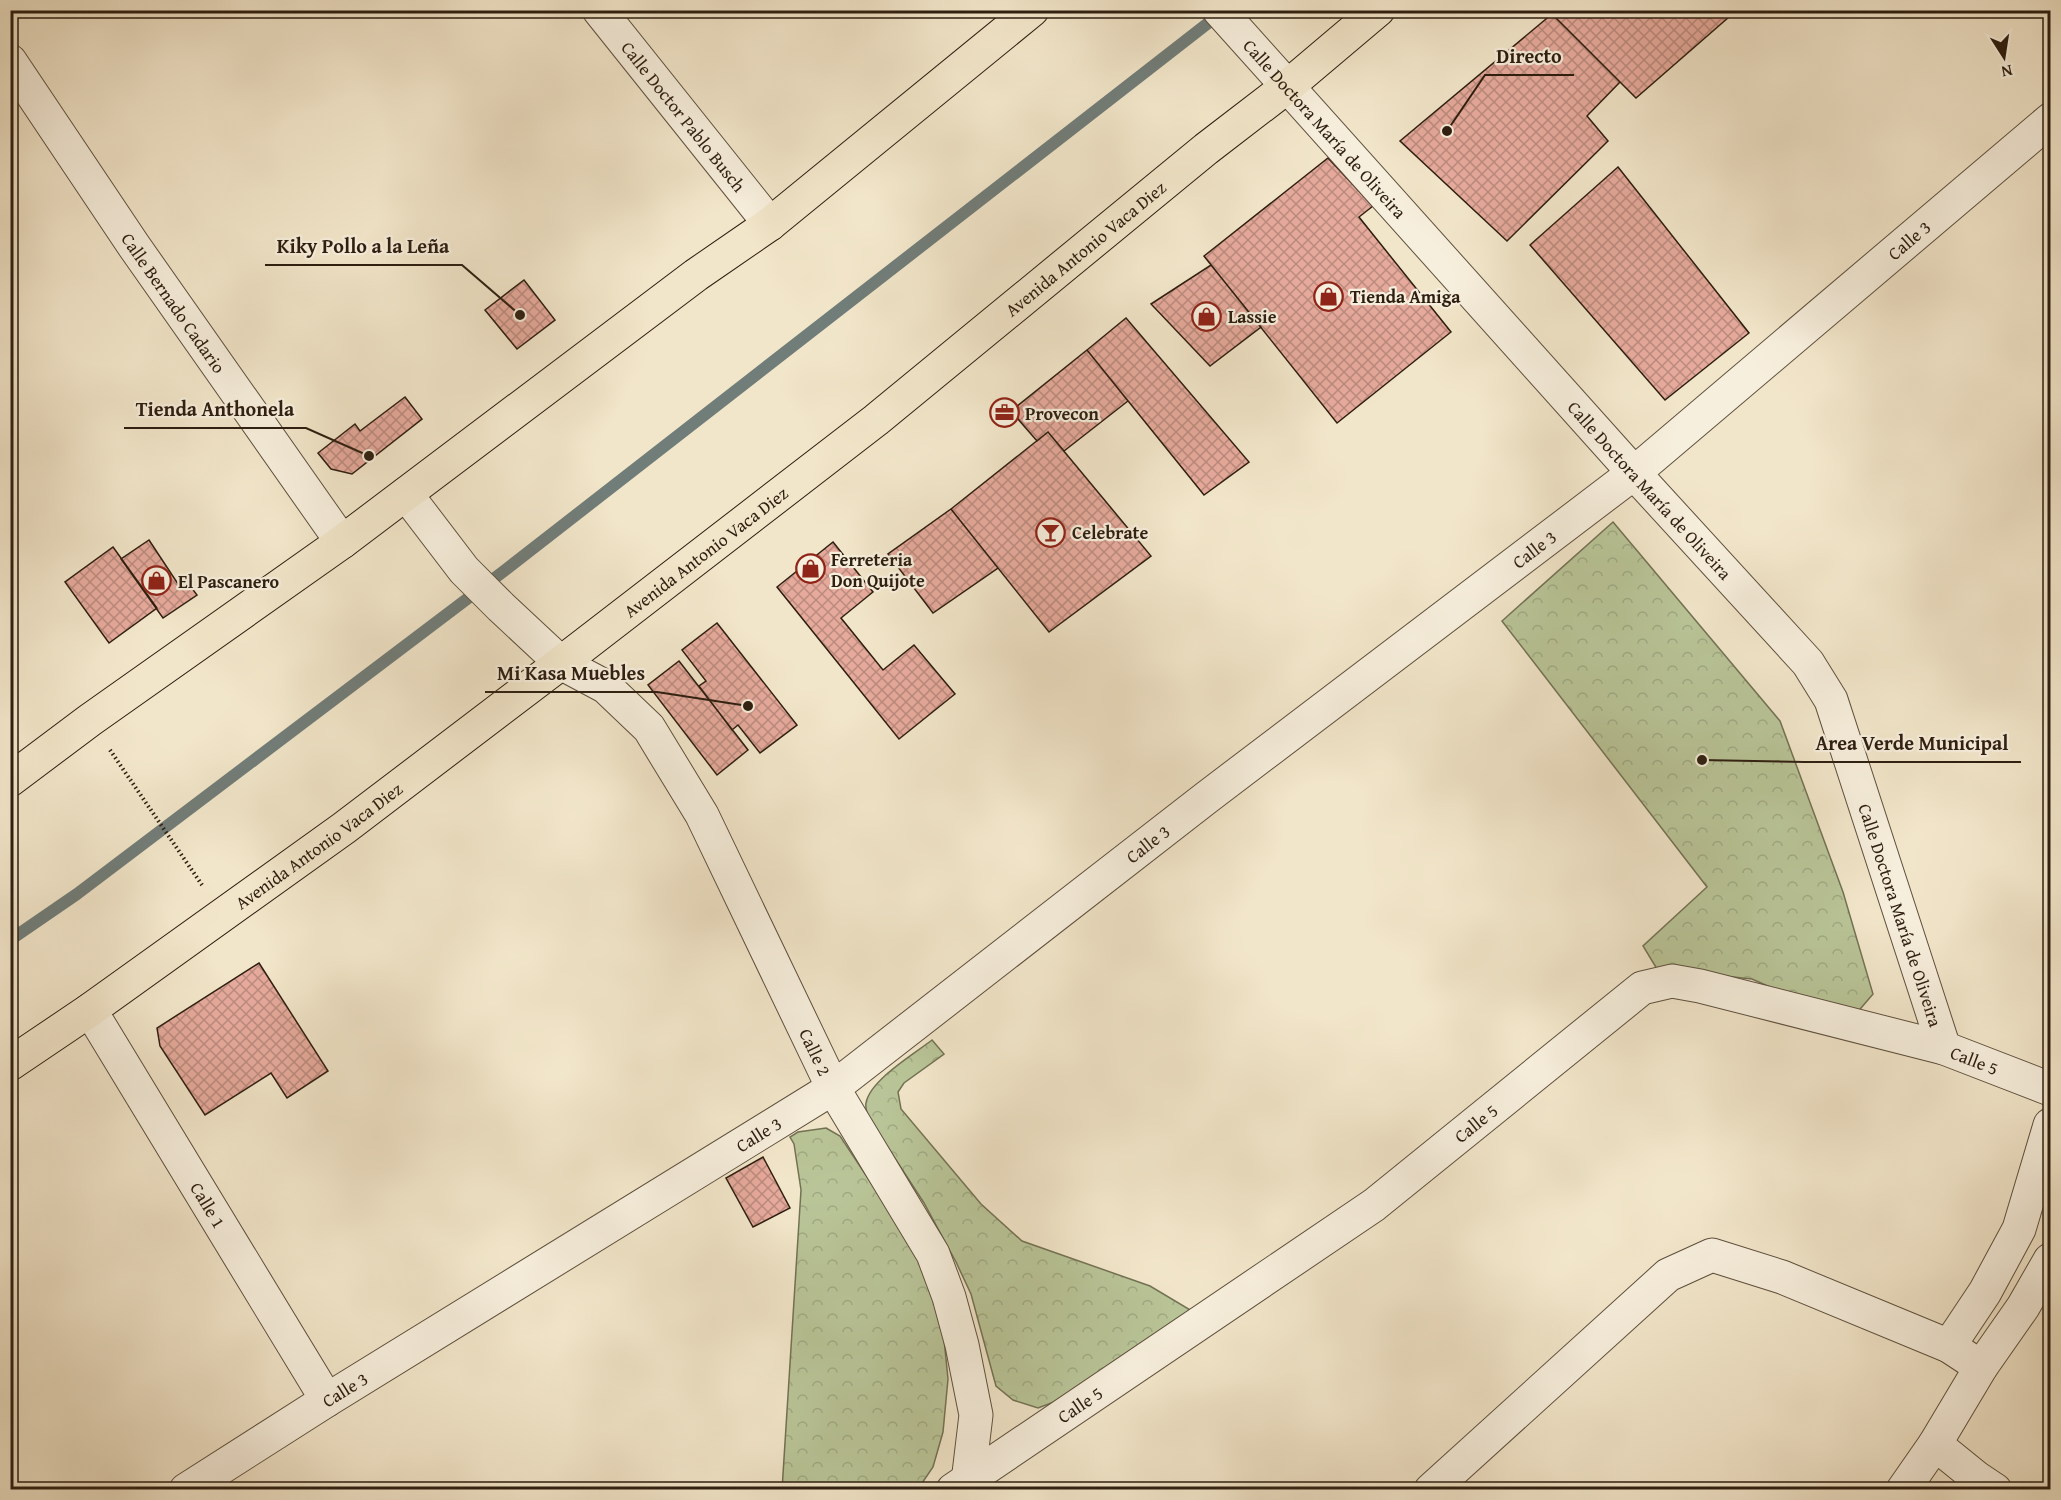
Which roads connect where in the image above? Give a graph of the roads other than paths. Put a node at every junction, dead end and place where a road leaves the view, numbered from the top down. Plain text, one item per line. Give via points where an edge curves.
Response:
1 (599, 10) edge
2 (1032, 10) edge
3 (1219, 10) edge
4 (1378, 10) edge
5 (10, 61) edge
6 (1278, 75) junction
7 (2050, 120) edge
8 (770, 224) junction
9 (1634, 473) junction
10 (406, 494) junction
11 (342, 542) junction
12 (561, 663) junction
13 (10, 780) edge
14 (90, 1010) junction
15 (1944, 1048) junction
16 (10, 1064) edge
17 (832, 1088) junction
18 (2050, 1089) edge
19 (2050, 1125) edge
20 (2050, 1260) edge
21 (1949, 1346) junction
22 (1981, 1367) junction
23 (327, 1400) junction
24 (1935, 1444) junction
25 (962, 1486) edge
26 (186, 1490) edge
27 (1431, 1490) edge
28 (1902, 1490) edge
29 (1995, 1490) edge

1 - 8 street, Calle Doctor Pablo Busch
2 - 8 highway
3 - 6 street, Calle Doctora María de Oliveira
4 - 6 highway, Avenida Antonio Vaca Diez
5 - 11 street, Calle Bernado Cadario
6 - 9 street, Calle Doctora María de Oliveira
6 - 12 highway, Avenida Antonio Vaca Diez via 1206,149 876,420
7 - 9 street, Calle 3
8 - 10 highway via 696,275
9 - 15 street, Calle Doctora María de Oliveira via 1808,663 1830,700
9 - 17 street, Calle 3
10 - 11 highway
10 - 12 street, Calle 2 via 464,570
11 - 13 highway
12 - 14 highway, Avenida Antonio Vaca Diez via 344,828
12 - 17 street, Calle 2 via 606,687 649,728 702,815
14 - 16 highway, Avenida Antonio Vaca Diez
14 - 23 street, Calle 1
15 - 18 street, Calle 5
15 - 25 street, Calle 5 via 1700,986 1672,981 1642,988 1374,1205
17 - 23 street, Calle 3
17 - 25 street, Calle 2 via 933,1254 949,1297 976,1415
19 - 21 street via 2019,1229 1985,1292
20 - 22 street
21 - 22 street
21 - 27 street via 1782,1277 1712,1255 1668,1275
22 - 24 street
23 - 26 street, Calle 3
24 - 28 street
24 - 29 street

